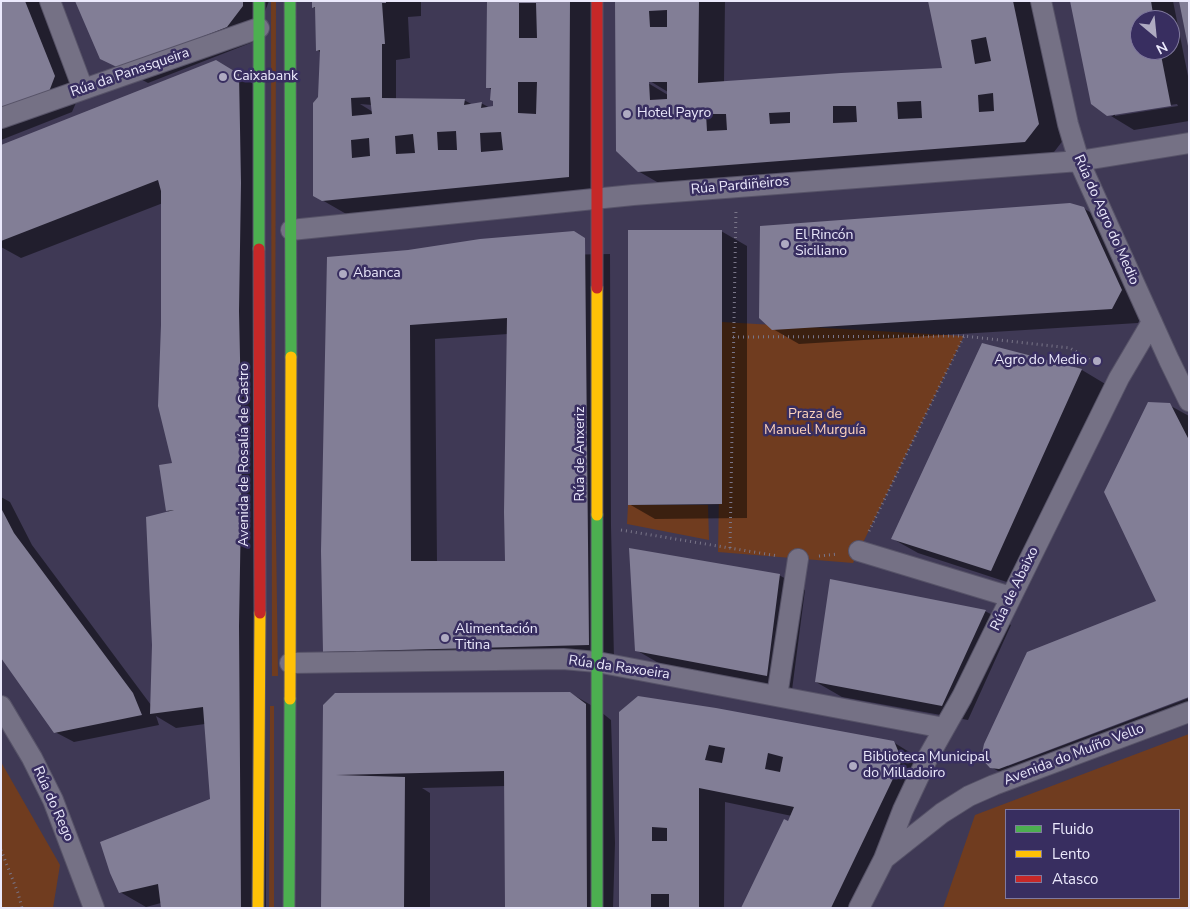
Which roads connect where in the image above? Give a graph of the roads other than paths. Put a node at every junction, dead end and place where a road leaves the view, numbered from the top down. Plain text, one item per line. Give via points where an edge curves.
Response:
1 (50, 1) edge
2 (259, 1) edge
3 (290, 1) edge
4 (597, 1) edge
5 (1041, 1) edge
6 (259, 28) junction
7 (83, 89) junction
8 (1, 118) edge
9 (1189, 144) edge
10 (1079, 161) junction
11 (597, 198) junction
12 (291, 230) junction
13 (1152, 322) junction
14 (1189, 401) edge
15 (859, 551) road end
16 (798, 559) road end
17 (1011, 597) junction
18 (597, 662) junction
19 (290, 663) junction
20 (776, 696) junction
21 (1, 706) edge
22 (1189, 712) edge
23 (944, 728) junction
24 (884, 859) junction
25 (94, 908) edge
26 (258, 908) edge
27 (289, 908) edge
28 (598, 908) edge
29 (859, 908) edge

1 - 7 street
2 - 6 main road, Avenida de Rosalía de Castro
3 - 12 main road
4 - 11 main road, Rúa de Anxeriz
5 - 10 street, Rúa do Agro do Medio
6 - 7 street, Rúa da Panasqueira
6 - 26 main road, Avenida de Rosalía de Castro
7 - 8 street, Rúa da Panasqueira
9 - 10 street, Rúa Pardiñeiros
10 - 11 street, Rúa Pardiñeiros
10 - 13 street, Rúa do Agro do Medio
11 - 12 street, Rúa Pardiñeiros
11 - 18 main road, Rúa de Anxeriz
12 - 19 main road
13 - 14 street, Rúa do Agro do Medio
13 - 17 street, Rúa de Abaixo via 1120,378
15 - 17 street
16 - 20 street
17 - 23 street, Rúa de Abaixo
18 - 19 street, Rúa da Raxoeira via 562,659
18 - 20 street, Rúa da Raxoeira
18 - 28 main road, Rúa de Anxeriz
19 - 27 main road
20 - 23 street, Rúa da Raxoeira
21 - 25 street, Rúa do Rego via 53,800
22 - 24 street, Avenida do Muíño Vello via 969,796
23 - 24 street, Rúa de Abaixo via 903,810
24 - 29 street, Avenida do Muíño Vello

